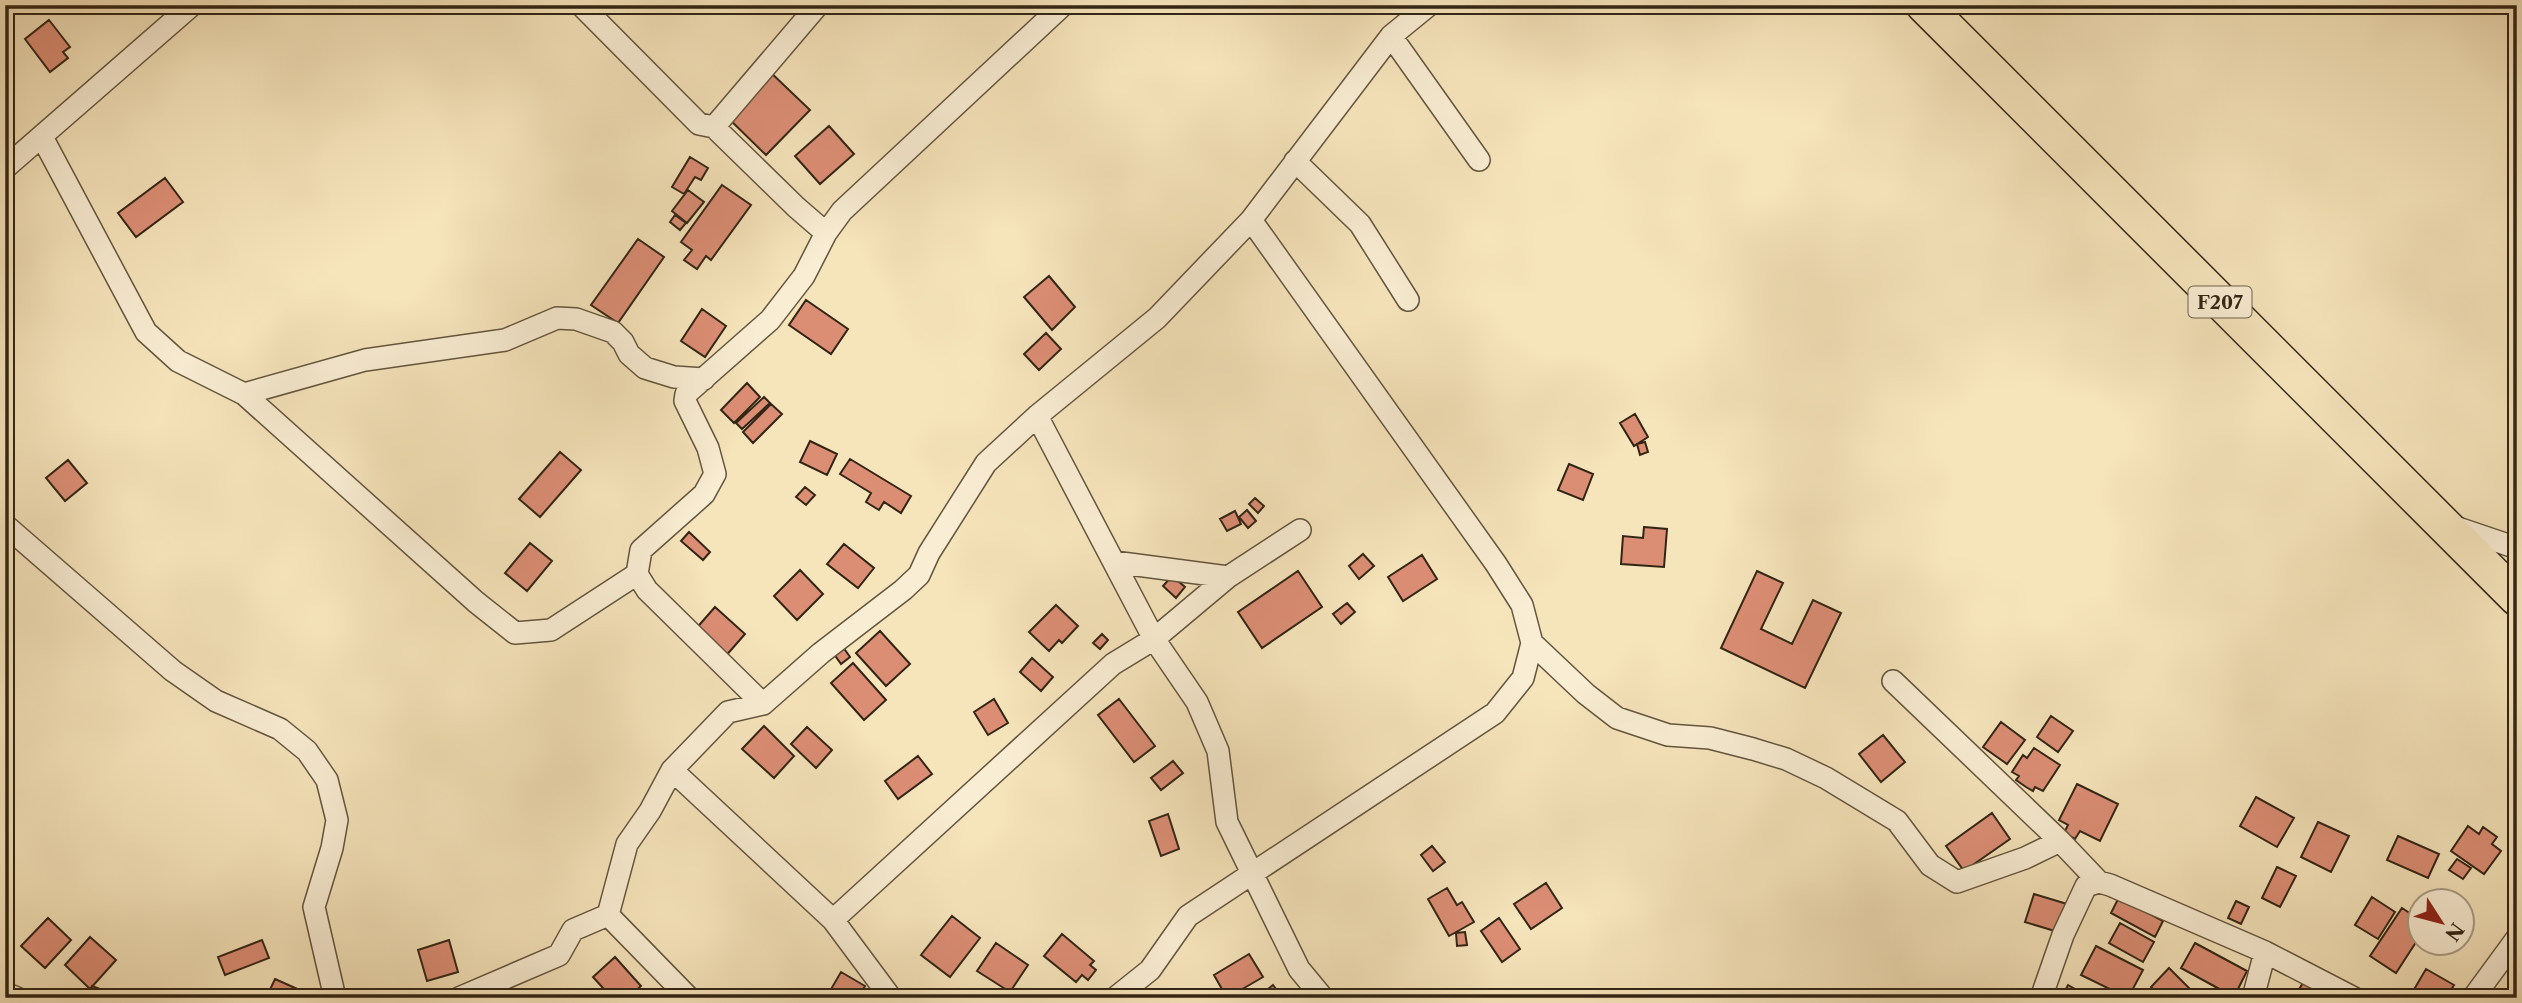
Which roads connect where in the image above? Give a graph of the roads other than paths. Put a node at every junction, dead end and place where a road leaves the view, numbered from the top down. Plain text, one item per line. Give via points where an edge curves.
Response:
1 (192, 5) edge
2 (581, 5) edge
3 (818, 5) edge
4 (1063, 5) edge
5 (1429, 5) edge
6 (1924, 5) edge
7 (1391, 36) junction
8 (714, 127) junction
9 (43, 137) junction
10 (1479, 160) dead end
11 (1295, 161) junction
12 (5, 168) edge
13 (1251, 220) junction
14 (826, 233) junction
15 (1408, 300) dead end
16 (704, 379) junction
17 (244, 394) junction
18 (1037, 416) junction
19 (2442, 522) junction
20 (5, 525) edge
21 (1300, 530) dead end
22 (2517, 548) edge
23 (1114, 562) junction
24 (637, 574) junction
25 (1228, 577) junction
26 (2517, 598) edge
27 (1154, 639) junction
28 (1532, 643) junction
29 (1894, 681) dead end
30 (763, 704) junction
31 (671, 770) junction
32 (2060, 841) junction
33 (1253, 871) junction
34 (2099, 882) junction
35 (608, 915) junction
36 (833, 920) junction
37 (2517, 938) edge
38 (2265, 952) junction
39 (5, 993) edge
40 (17, 998) edge
41 (335, 998) edge
42 (459, 998) edge
43 (689, 998) edge
44 (891, 998) edge
45 (1115, 998) edge
46 (1323, 998) edge
47 (2041, 998) edge
48 (2253, 998) edge
49 (2354, 998) edge
50 (2473, 998) edge

1 - 9 street
2 - 8 street via 699,124
3 - 8 street
4 - 14 street via 842,212
5 - 7 street
6 - 19 main road, F207
7 - 10 street
7 - 11 street
8 - 14 street
9 - 12 street
9 - 17 street via 146,332 178,361
11 - 13 street
11 - 15 street via 1360,224
13 - 18 street via 1157,318
13 - 28 street via 1496,564 1522,605
14 - 16 street via 804,276 770,320
16 - 17 street via 674,377 645,368 614,332 576,318 557,318 505,340 365,360
16 - 24 street via 688,391 685,401 715,474 704,494 641,550
17 - 24 street via 515,633 551,630
18 - 23 street
18 - 30 street via 986,463 919,575
19 - 22 street
19 - 26 main road, F207
20 - 41 street via 173,670 216,701 281,729 307,751 327,780 337,820 314,907
21 - 25 street
23 - 25 street
23 - 27 street
24 - 30 street via 647,590
25 - 27 street
27 - 33 street via 1197,702 1218,751 1227,822
27 - 36 street via 1113,664
28 - 32 street via 1617,718 1668,735 1710,738 1754,749 1826,778 1898,821 1930,865 1957,882
28 - 33 street via 1523,678 1495,713
29 - 32 street
30 - 31 street via 729,712
31 - 35 street via 627,844
31 - 36 street
32 - 34 street
33 - 45 street via 1188,916 1150,970
33 - 46 street via 1299,969
34 - 38 street
34 - 47 street via 2086,886
35 - 42 street via 573,930 559,955
35 - 43 street
36 - 44 street
37 - 50 street
38 - 48 street
38 - 49 street
39 - 40 street

